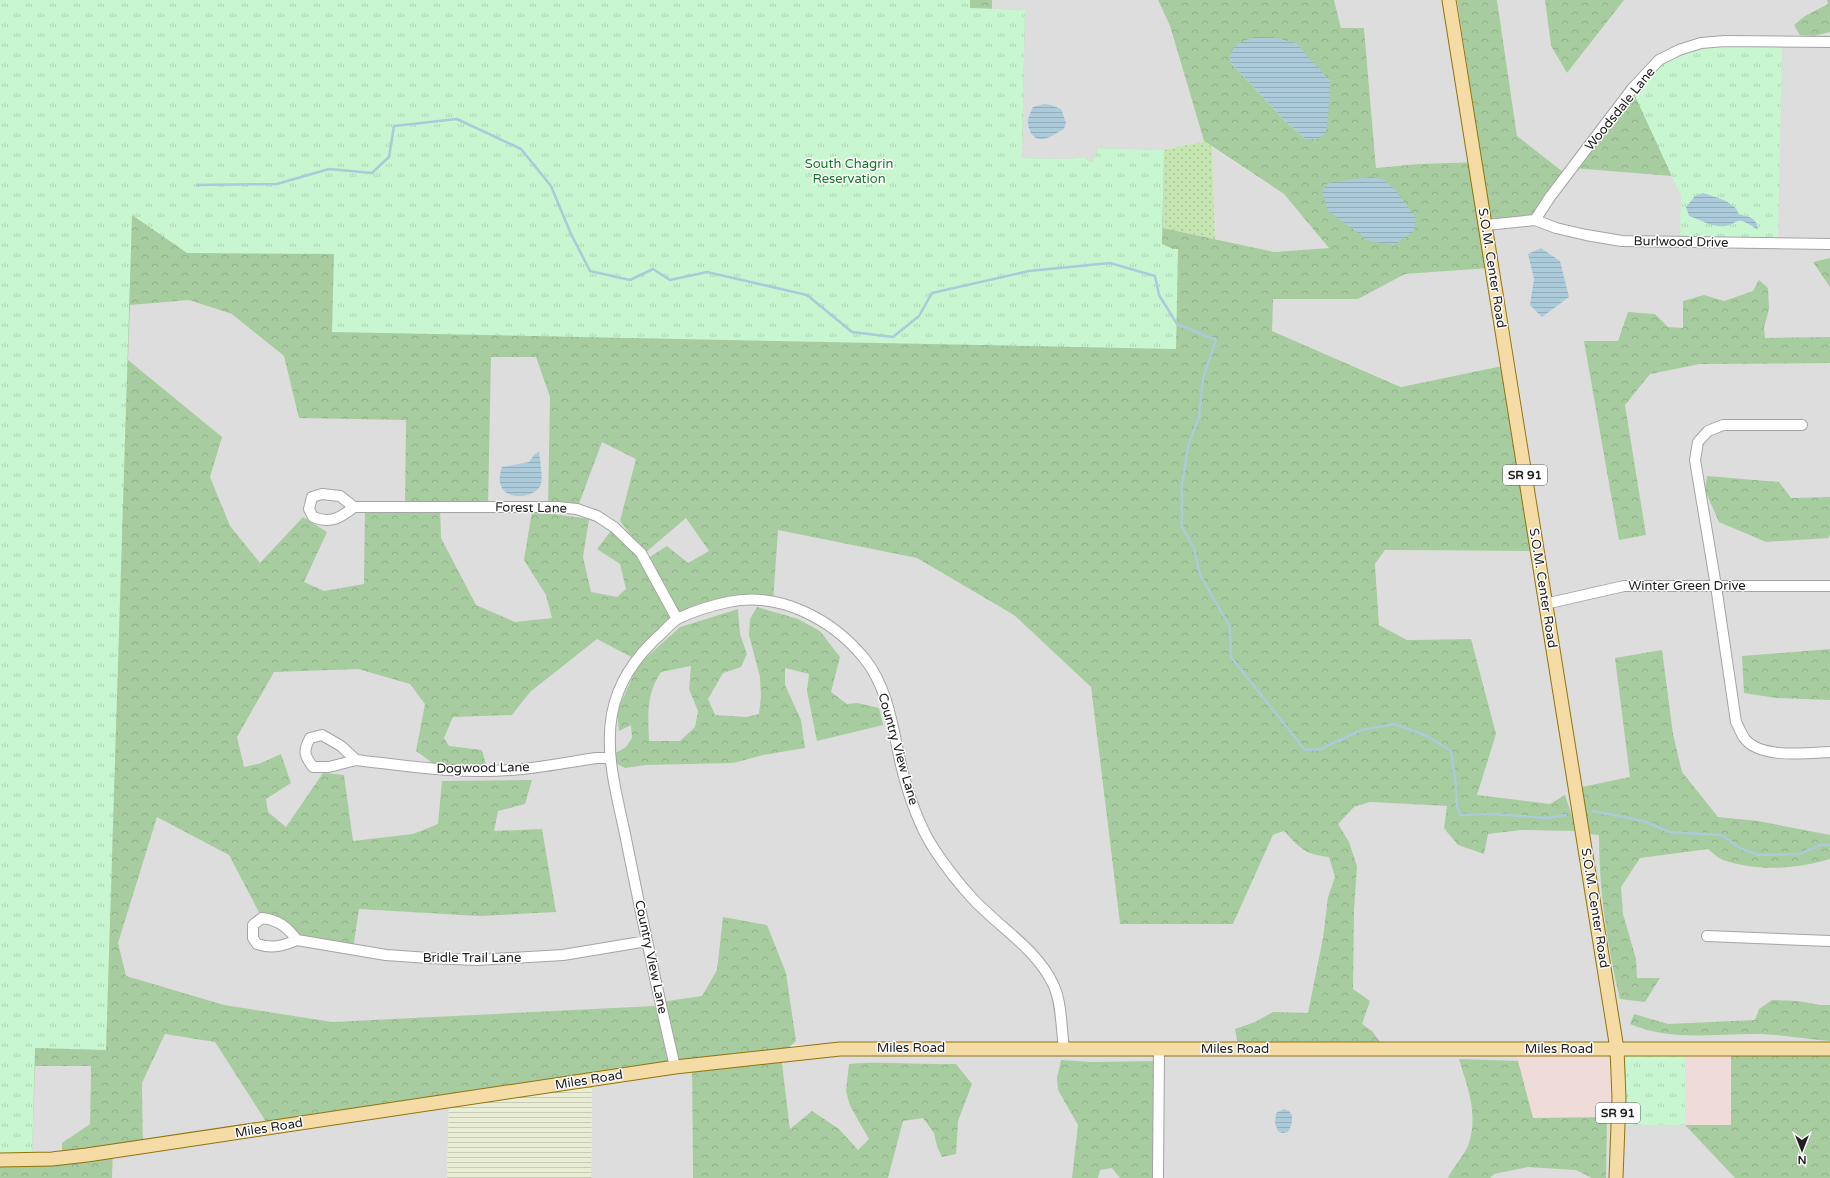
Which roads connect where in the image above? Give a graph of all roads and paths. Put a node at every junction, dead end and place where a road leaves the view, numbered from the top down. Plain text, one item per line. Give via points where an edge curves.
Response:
1 (1449, 0) edge
2 (1830, 42) edge
3 (1535, 220) junction
4 (1486, 225) junction
5 (1830, 244) edge
6 (1802, 425) dead end
7 (354, 507) dead end
8 (1716, 586) junction
9 (1830, 586) edge
10 (1546, 604) junction
11 (677, 619) junction
12 (1830, 752) edge
13 (610, 758) junction
14 (356, 760) junction
15 (1707, 936) dead end
16 (297, 940) dead end
17 (647, 941) junction
18 (1830, 941) edge
19 (1064, 1048) junction
20 (1159, 1048) junction
21 (1618, 1049) junction
22 (1830, 1049) edge
23 (675, 1067) junction
24 (0, 1160) edge
25 (1158, 1178) edge
26 (1616, 1178) edge

1 - 4 main road, S.O.M. Center Road / SR 91
2 - 3 street, Woodsdale Lane via 1701,42 1659,60 1632,89
3 - 4 street
3 - 5 street, Burlwood Drive via 1556,228 1622,241
4 - 10 main road, S.O.M. Center Road / SR 91
6 - 8 street via 1723,425 1708,431 1698,442 1695,460
7 - 11 street, Forest Lane via 577,509 597,516 614,527 641,553
8 - 9 street, Winter Green Drive
8 - 10 street, Winter Green Drive via 1624,586
8 - 12 street via 1736,722 1746,740 1758,747 1780,753
10 - 21 main road, S.O.M. Center Road / SR 91
11 - 13 street, Country View Lane via 637,660 620,687 612,714
11 - 19 street, Country View Lane via 728,602 756,600 782,604 828,624 848,640 866,660 882,691 918,819 945,867 973,899 1043,965 1055,989
13 - 14 street, Dogwood Lane via 511,770 458,771
13 - 17 street, Country View Lane
14 - 14 street, Dogwood Lane via 341,746 322,735 310,738 305,748 306,758 313,767 329,767
15 - 18 street
16 - 17 street, Bridle Trail Lane via 386,955 477,960 563,955
17 - 23 street, Country View Lane
19 - 20 main road, Miles Road
19 - 23 main road, Miles Road via 840,1049
20 - 21 main road, Miles Road
20 - 25 street
21 - 22 main road, Miles Road
21 - 26 main road, S.O.M. Center Road / SR 91
23 - 24 main road, Miles Road via 87,1156

